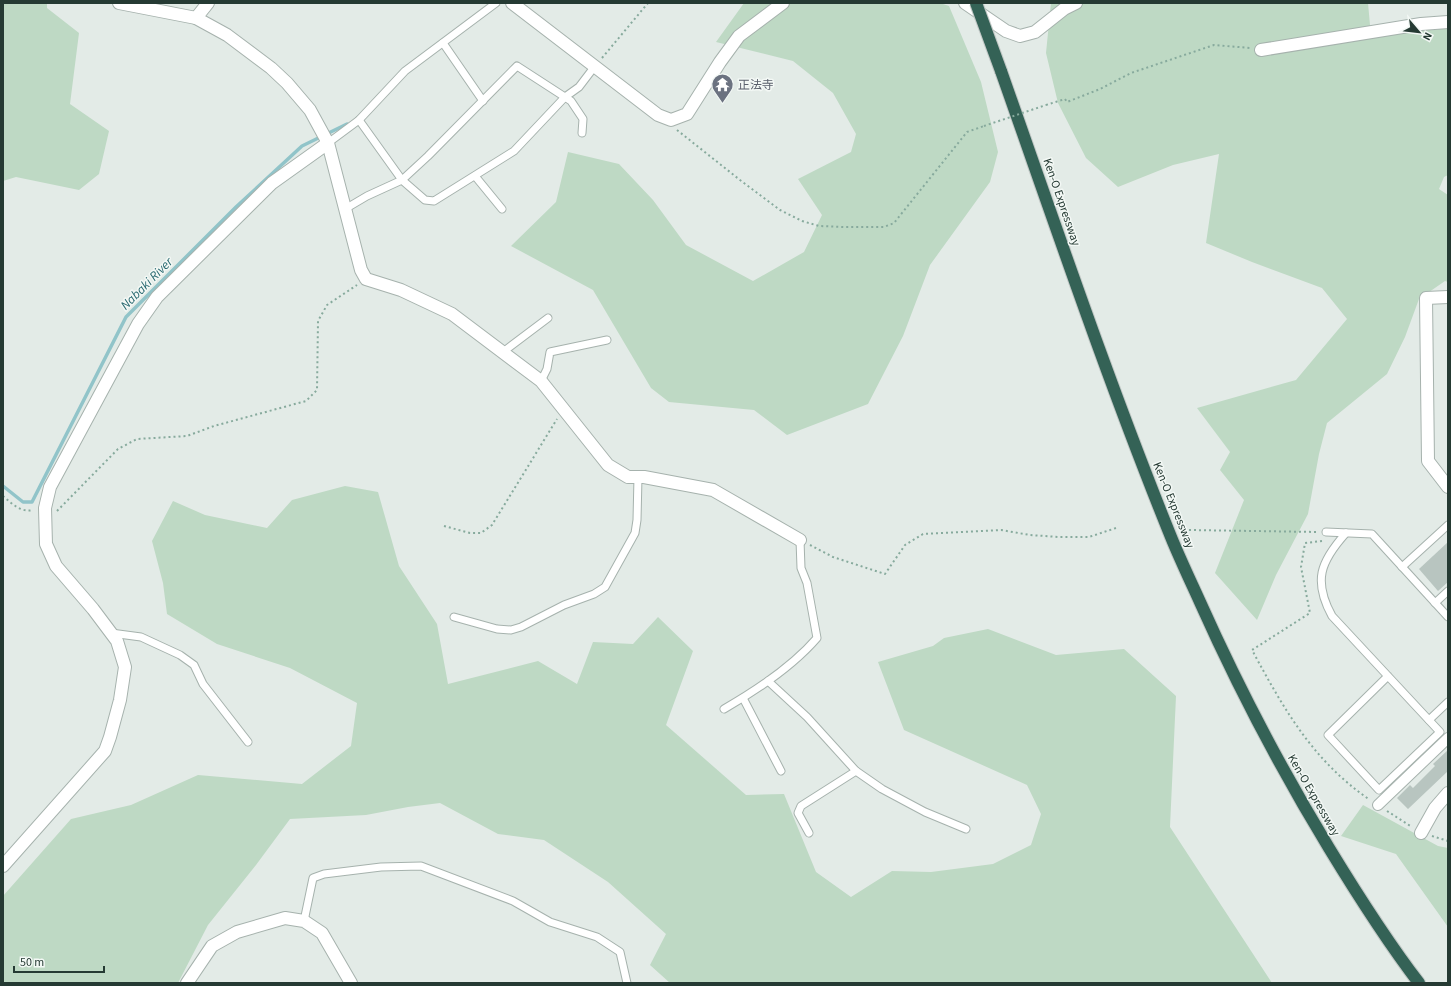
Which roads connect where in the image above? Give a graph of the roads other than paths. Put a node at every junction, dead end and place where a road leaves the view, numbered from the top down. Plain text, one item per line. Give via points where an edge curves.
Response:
1 (119, 3) edge
2 (208, 3) edge
3 (496, 3) edge
4 (512, 3) edge
5 (783, 3) edge
6 (964, 3) edge
7 (976, 3) edge
8 (1076, 3) edge
9 (196, 18) junction
10 (1448, 22) edge
11 (443, 42) junction
12 (1261, 50) road end
13 (595, 66) junction
14 (565, 97) junction
15 (483, 101) junction
16 (359, 120) junction
17 (582, 133) dead end
18 (328, 143) junction
19 (475, 176) junction
20 (402, 180) junction
21 (345, 209) junction
22 (502, 209) dead end
23 (1448, 297) edge
24 (548, 318) dead end
25 (607, 340) dead end
26 (503, 352) junction
27 (541, 381) junction
28 (638, 477) junction
29 (1448, 488) edge
30 (1448, 525) edge
31 (1326, 532) road end
32 (1346, 533) junction
33 (800, 540) joint
34 (1402, 567) junction
35 (1448, 591) edge
36 (1435, 603) junction
37 (454, 617) dead end
38 (1448, 617) edge
39 (111, 633) junction
40 (1388, 676) junction
41 (768, 681) junction
42 (743, 698) junction
43 (1448, 702) edge
44 (724, 709) dead end
45 (1428, 720) junction
46 (1448, 738) edge
47 (248, 742) dead end
48 (781, 771) dead end
49 (856, 771) junction
50 (1448, 793) edge
51 (1378, 805) road end
52 (966, 828) dead end
53 (810, 833) dead end
54 (1421, 833) road end
55 (3, 866) edge
56 (304, 921) junction
57 (187, 983) edge
58 (351, 983) edge
59 (627, 983) edge
60 (1419, 983) edge

1 - 9 street
2 - 9 street
3 - 11 lane
4 - 13 street
5 - 13 street via 739,36 687,114 671,120 658,115
6 - 8 street via 1006,31 1020,36 1035,32 1064,9
7 - 60 highway, Ken-O Expressway, bridge via 1111,383 1172,539 1265,738 1353,887
9 - 18 street via 227,35 287,83 310,110
10 - 12 street via 1421,24
11 - 15 lane
11 - 16 lane via 405,71
13 - 14 lane via 578,87
14 - 15 lane via 517,66
14 - 17 lane via 584,119
14 - 19 lane via 514,151
15 - 20 lane
16 - 18 lane
16 - 20 lane
18 - 21 street
18 - 39 street via 272,183 157,297 138,324 50,487 45,508 46,544 56,566
19 - 20 lane via 434,201 425,200
19 - 22 lane
20 - 21 lane via 366,196
21 - 26 street via 361,270 366,279 401,290 452,314
23 - 29 street via 1426,298 1428,462
24 - 26 lane
25 - 27 lane via 550,352
26 - 27 street
27 - 28 street via 608,465 628,477
28 - 33 street via 713,490
28 - 37 lane via 635,533 605,587 511,630 497,629
30 - 34 lane
31 - 32 lane
32 - 34 lane via 1372,534
32 - 40 lane via 1325,560 1321,574 1325,604 1332,616
33 - 41 lane via 801,568 807,583 817,638
34 - 36 lane
35 - 36 lane
36 - 38 lane
39 - 47 lane via 141,637 180,655 194,665 203,684
39 - 55 street via 118,641 125,667 120,700 105,751
40 - 45 lane
40 - 45 lane via 1328,735 1378,790 1440,732
41 - 42 lane
41 - 49 lane via 807,717
42 - 44 lane
42 - 48 lane
43 - 45 lane
46 - 51 street
49 - 52 lane via 882,789 925,812
49 - 53 lane via 800,806 798,813
50 - 54 street via 1435,808
56 - 57 street via 285,918 237,932 212,946
56 - 58 street via 322,933
56 - 59 lane via 313,878 324,874 381,867 421,866 513,901 550,922 597,937 620,952

